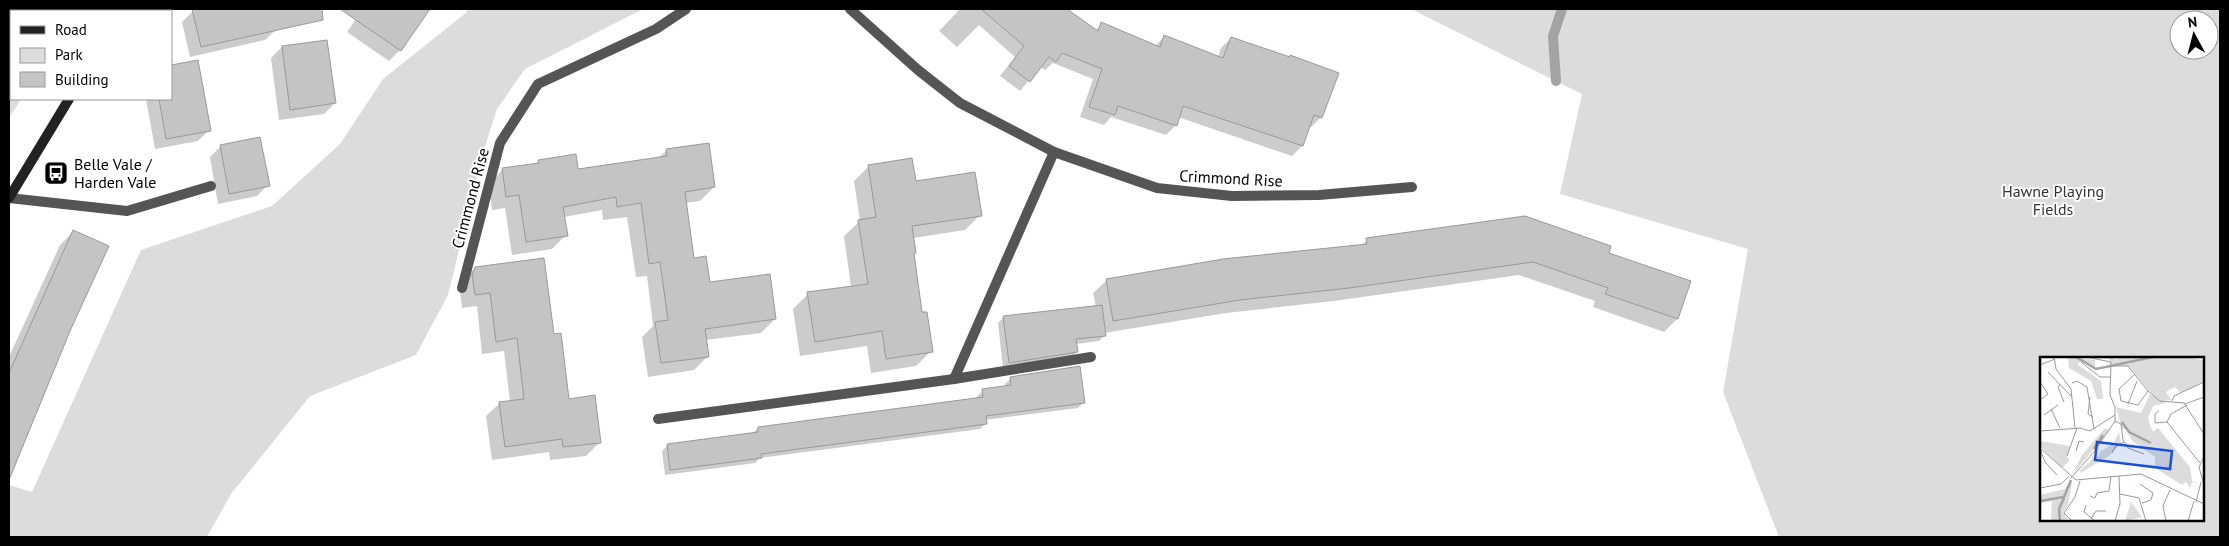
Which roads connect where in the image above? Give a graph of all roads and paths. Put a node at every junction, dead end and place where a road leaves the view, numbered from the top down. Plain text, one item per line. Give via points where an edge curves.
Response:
1 (686, 9) edge
2 (850, 9) edge
3 (68, 100) edge
4 (1054, 152) junction
5 (211, 186) dead end
6 (1412, 187) dead end
7 (9, 198) edge
8 (462, 288) dead end
9 (1092, 357) dead end
10 (954, 379) junction
11 (658, 419) dead end

1 - 8 street, Crimmond Rise via 656,29 538,84 500,143
2 - 4 street, Crimmond Rise via 960,103
3 - 7 street
4 - 6 street, Crimmond Rise via 1156,188 1232,196 1319,195
4 - 10 street
5 - 7 street via 127,211
9 - 10 street
10 - 11 street

